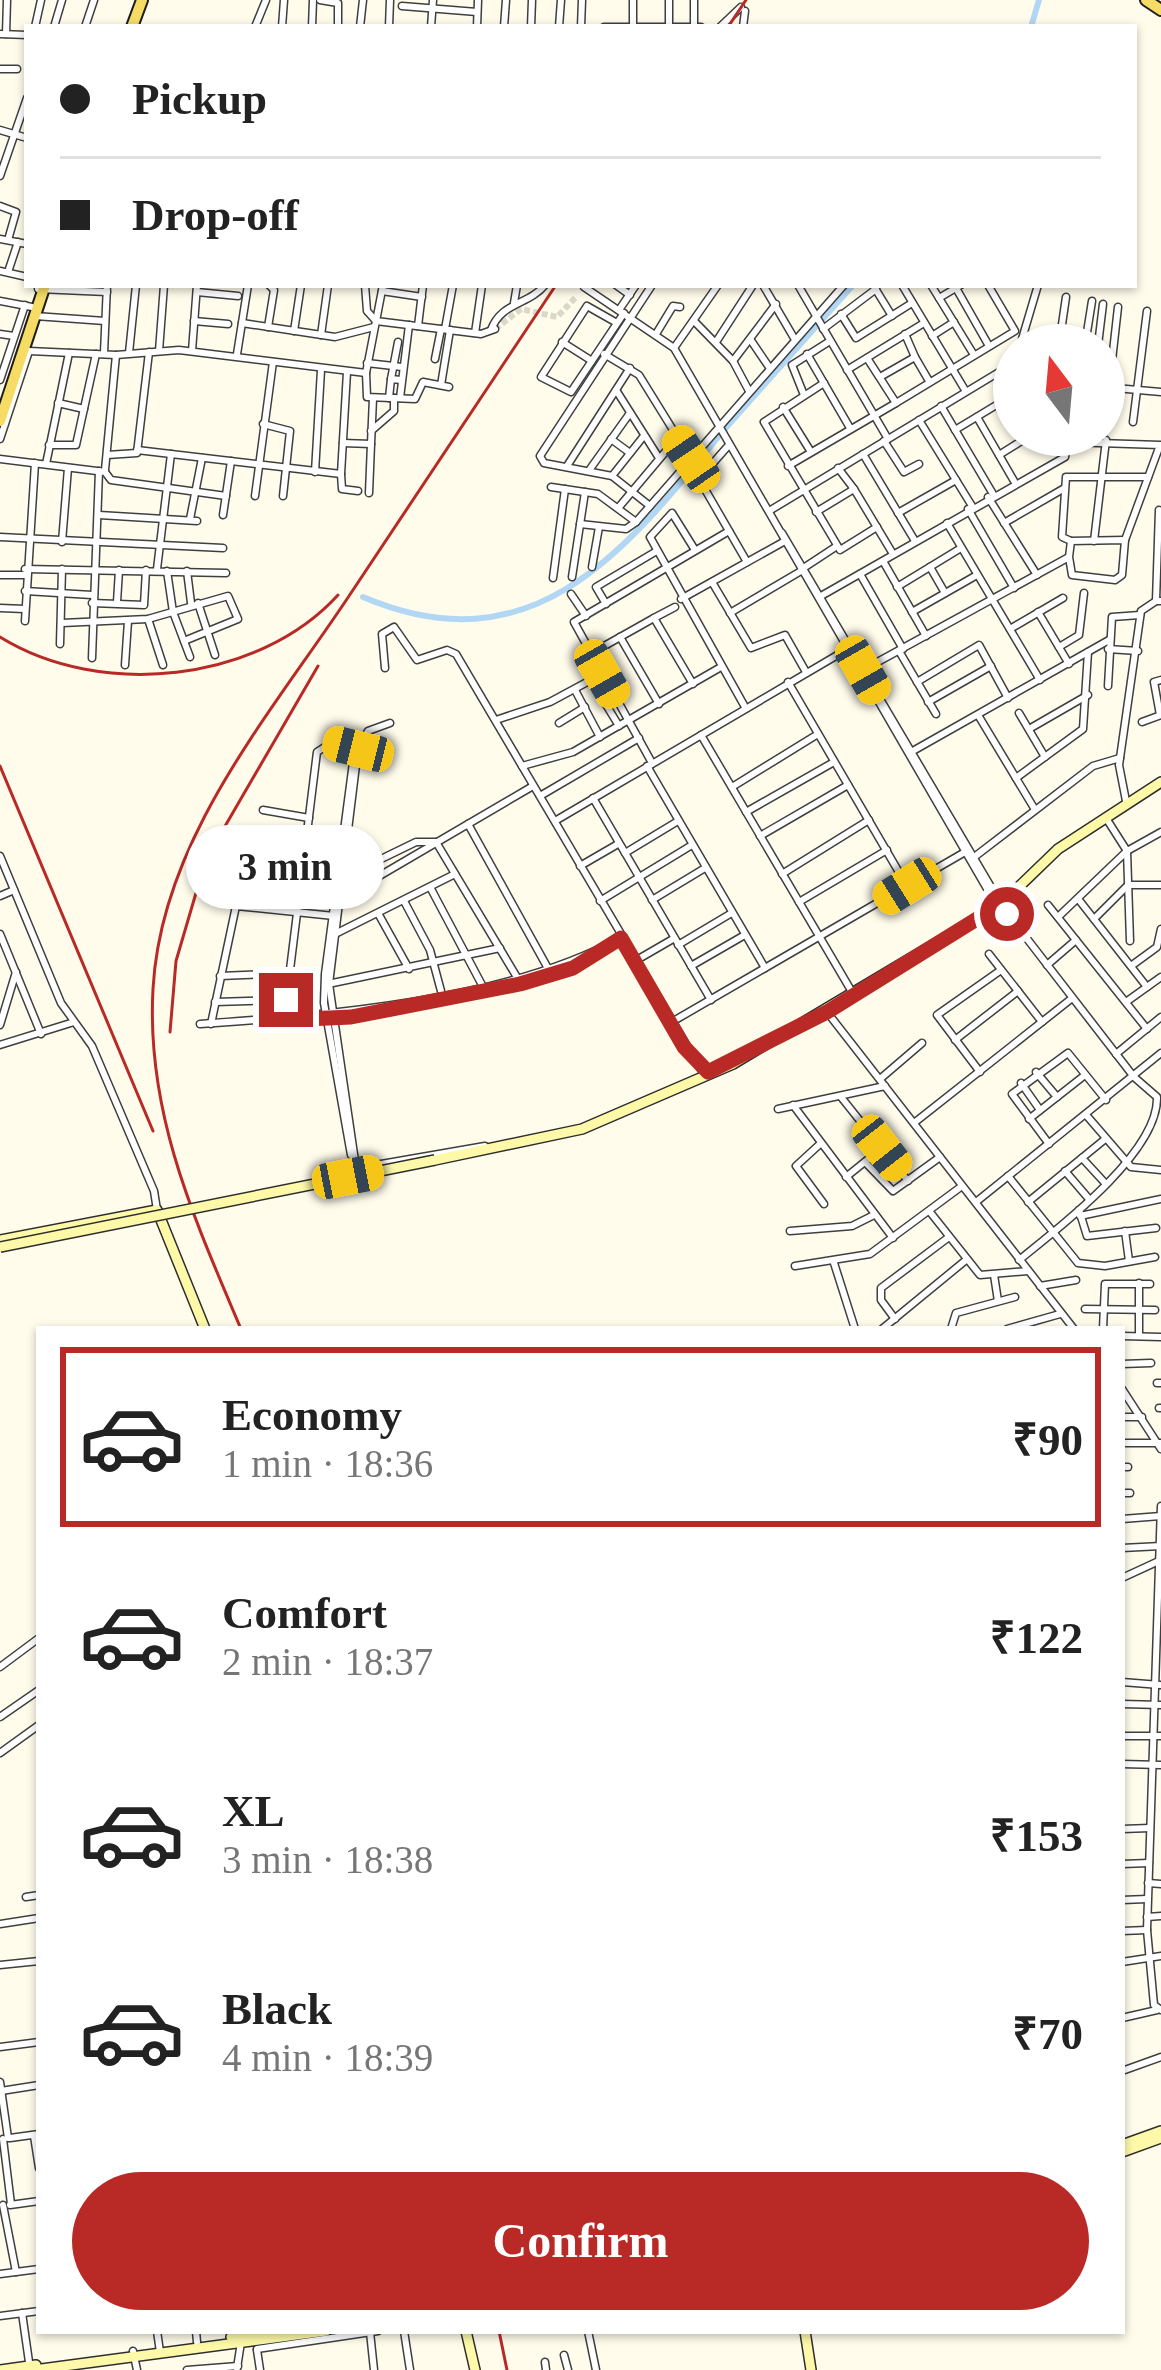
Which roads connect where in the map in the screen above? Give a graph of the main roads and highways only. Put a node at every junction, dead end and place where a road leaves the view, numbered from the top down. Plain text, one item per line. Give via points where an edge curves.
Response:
1 (1146, 0) edge
2 (1160, 4) edge
3 (41, 288) edge
4 (31, 309) junction
5 (17, 361) junction
6 (0, 398) edge
7 (0, 421) edge

1 - 2 main road
3 - 4 main road
4 - 5 main road
4 - 5 main road
5 - 6 main road
5 - 7 main road

